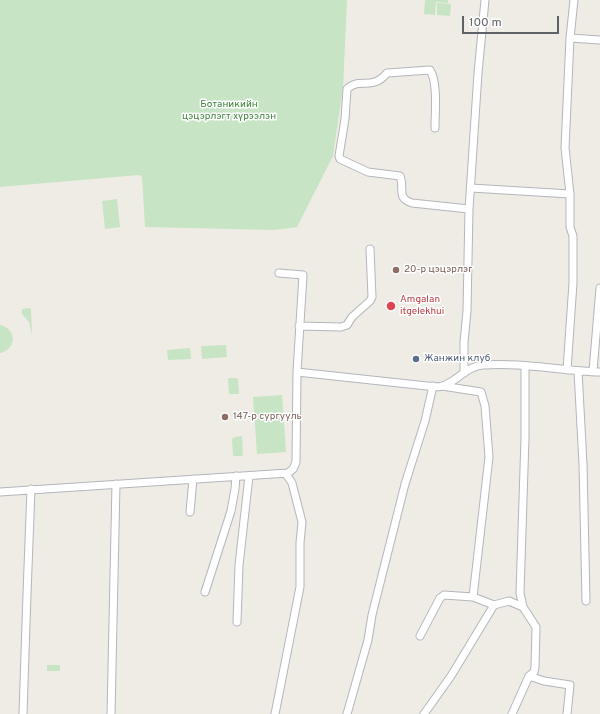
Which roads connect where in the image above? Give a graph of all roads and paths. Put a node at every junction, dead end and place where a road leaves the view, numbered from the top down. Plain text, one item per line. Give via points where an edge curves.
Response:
1 (484, 0) edge
2 (574, 0) edge
3 (570, 38) junction
4 (600, 40) edge
5 (435, 128) dead end
6 (471, 188) junction
7 (570, 194) junction
8 (470, 209) junction
9 (370, 249) dead end
10 (279, 273) dead end
11 (600, 288) edge
12 (299, 326) junction
13 (525, 366) junction
14 (567, 370) junction
15 (578, 371) junction
16 (597, 371) edge
17 (297, 372) junction
18 (464, 373) junction
19 (433, 386) junction
20 (442, 386) junction
21 (286, 474) junction
22 (236, 476) junction
23 (249, 476) junction
24 (193, 479) junction
25 (116, 484) junction
26 (32, 489) junction
27 (0, 492) edge
28 (190, 512) dead end
29 (206, 592) dead end
30 (473, 597) junction
31 (586, 601) dead end
32 (494, 605) junction
33 (523, 607) junction
34 (237, 622) dead end
35 (420, 636) dead end
36 (529, 676) junction
37 (23, 714) edge
38 (111, 714) edge
39 (275, 714) edge
40 (347, 714) edge
41 (424, 714) edge
42 (512, 714) edge
43 (566, 714) edge

1 - 6 street
2 - 3 street
3 - 4 street
3 - 7 street via 565,148
5 - 8 street via 435,96 433,74 430,70 387,73 382,80 375,83 353,84 347,89 339,156 340,159 368,172 400,176 405,201
6 - 7 street
6 - 8 street
7 - 14 street via 573,283
8 - 18 street
9 - 12 street via 370,301 341,326
10 - 12 street via 303,275
11 - 16 street
12 - 17 street
13 - 14 street
13 - 18 street via 482,365
13 - 33 street via 520,593
14 - 15 street
15 - 16 street
15 - 31 street
17 - 19 street
17 - 21 street via 296,462 292,471
18 - 20 street
19 - 20 street
19 - 40 street via 405,484 368,640
20 - 30 street via 481,392 485,406 489,457
21 - 23 street
21 - 39 street via 292,483 302,522 300,587
22 - 23 street
22 - 24 street
22 - 29 street via 231,511
23 - 34 street via 239,565
24 - 25 street
24 - 28 street
25 - 26 street
25 - 38 street
26 - 27 street
26 - 37 street
30 - 32 street
30 - 35 street via 444,595
32 - 33 street via 509,601
32 - 41 street via 451,676
33 - 36 street via 536,627 535,667
36 - 42 street
36 - 43 street via 544,682 570,685

